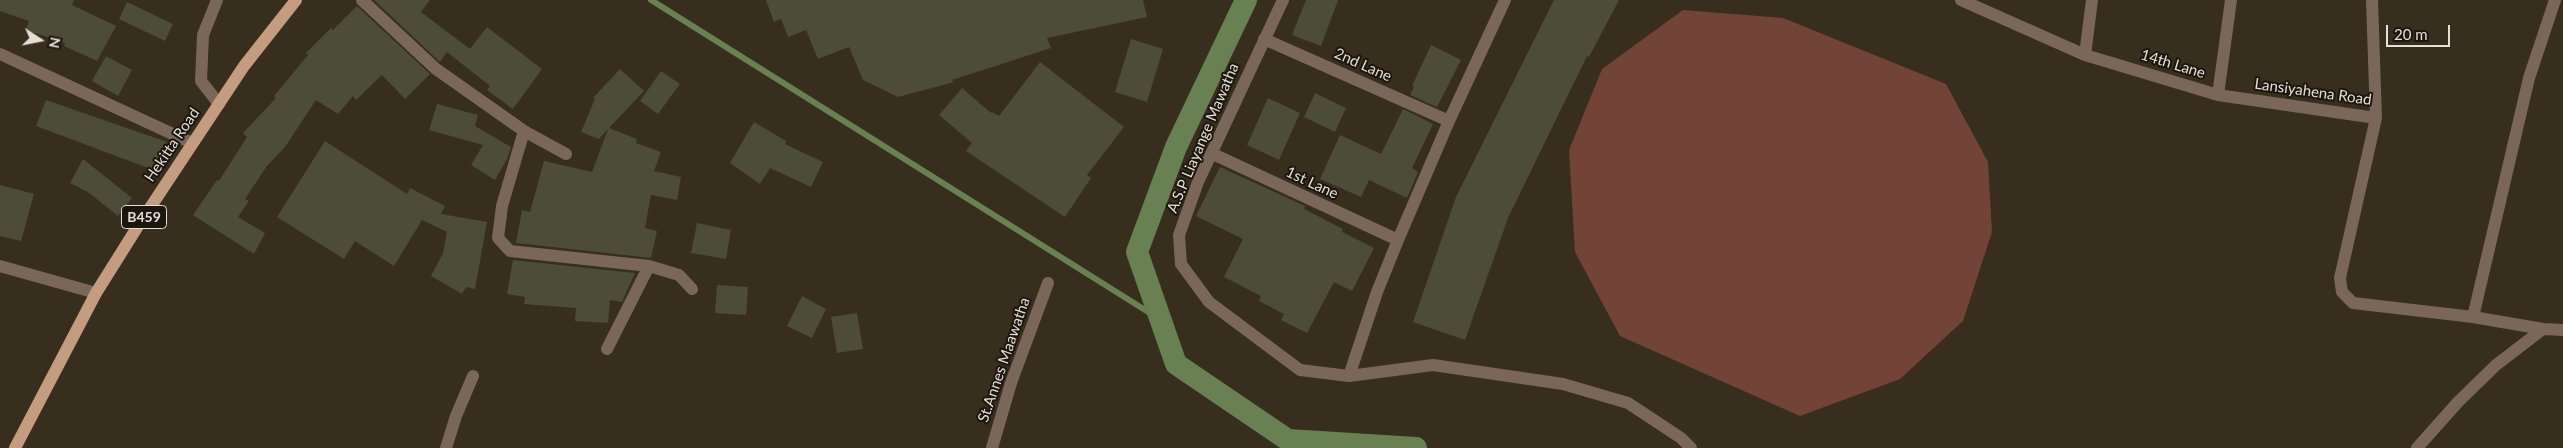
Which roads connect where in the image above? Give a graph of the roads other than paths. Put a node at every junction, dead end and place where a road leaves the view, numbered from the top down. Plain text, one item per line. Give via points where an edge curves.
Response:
1 (217, 0) edge
2 (296, 0) edge
3 (362, 0) edge
4 (1283, 0) edge
5 (1961, 0) edge
6 (2092, 0) edge
7 (2231, 0) edge
8 (2372, 0) edge
9 (2555, 0) edge
10 (1501, 1) edge
11 (1264, 38) junction
12 (0, 54) edge
13 (2085, 55) junction
14 (2218, 94) junction
15 (219, 104) junction
16 (2376, 118) junction
17 (1449, 121) junction
18 (524, 131) junction
19 (192, 143) junction
20 (566, 154) dead end
21 (1213, 154) junction
22 (1398, 240) junction
23 (0, 266) edge
24 (649, 266) junction
25 (1048, 283) dead end
26 (692, 289) dead end
27 (96, 293) junction
28 (2473, 317) junction
29 (2543, 329) junction
30 (2563, 330) edge
31 (607, 349) dead end
32 (473, 376) dead end
33 (1349, 376) junction
34 (15, 448) edge
35 (446, 448) edge
36 (992, 448) edge
37 (1691, 448) edge
38 (2417, 448) edge

1 - 15 street via 203,35 200,81
2 - 15 main road, Hekitta Road / B459 via 244,66
3 - 18 street via 436,69
4 - 11 street, A.S.P Liayange Mawatha
5 - 13 street, 14th Lane
6 - 13 street
7 - 14 street, 14th Lane
8 - 16 street, Lansiyahena Road
9 - 28 street via 2529,78
10 - 17 street
11 - 17 street, 2nd Lane
11 - 21 street, A.S.P Liayange Mawatha
12 - 19 street
13 - 14 street, 14th Lane
14 - 16 street, Lansiyahena Road
15 - 19 main road, Hekitta Road / B459
16 - 28 street via 2340,278 2342,292 2353,303
17 - 22 street
18 - 20 street
18 - 24 street via 502,206 498,238 510,251
19 - 27 main road, Hekitta Road / B459
21 - 22 street, 1st Lane
21 - 33 street, A.S.P Liayange Mawatha via 1198,182 1180,235 1181,264 1209,302 1300,370
22 - 33 street
23 - 27 street
24 - 26 street via 679,275
24 - 31 street
25 - 36 street, St.Annes Maawatha via 1011,383
27 - 34 main road, Hekitta Road / B459
28 - 29 street
29 - 30 street
29 - 38 street via 2496,366
32 - 35 street
33 - 37 street, A.S.P Liayange Mawatha via 1433,365 1563,384 1628,403

